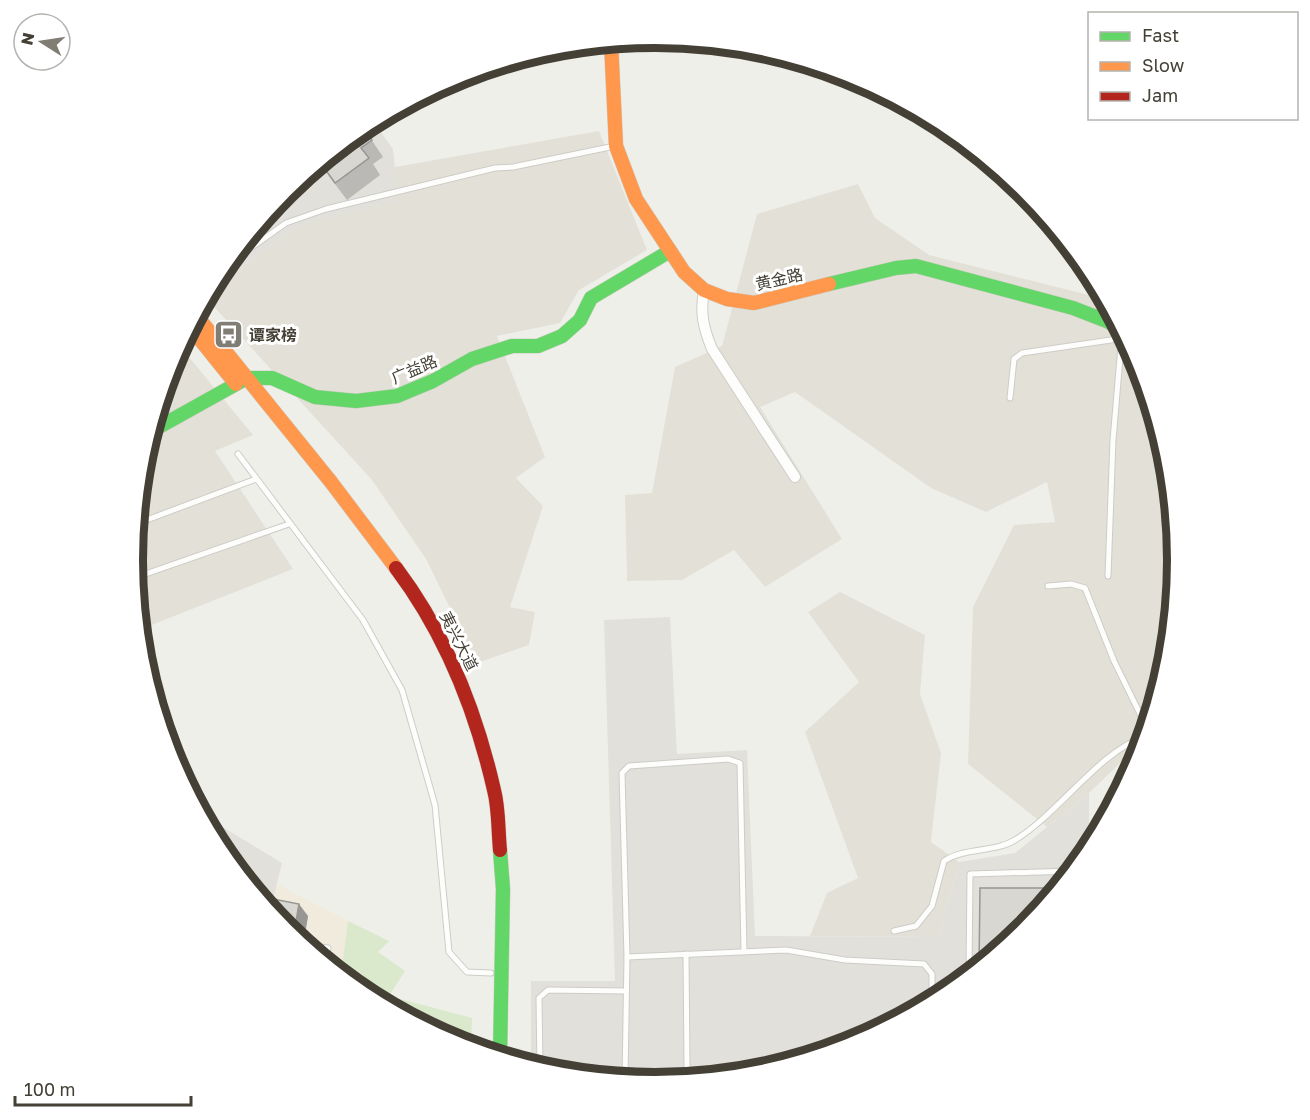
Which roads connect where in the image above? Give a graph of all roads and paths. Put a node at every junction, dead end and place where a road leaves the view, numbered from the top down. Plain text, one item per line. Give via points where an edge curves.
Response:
1 (611, 50) edge
2 (616, 146) junction
3 (670, 251) junction
4 (246, 252) edge
5 (704, 290) junction
6 (1107, 321) edge
7 (202, 323) edge
8 (196, 334) edge
9 (1115, 337) edge
10 (1121, 350) edge
11 (242, 381) junction
12 (1010, 398) dead end
13 (160, 426) edge
14 (238, 454) dead end
15 (795, 477) dead end
16 (256, 479) junction
17 (145, 521) edge
18 (289, 524) junction
19 (143, 575) edge
20 (1108, 576) dead end
21 (1048, 586) dead end
22 (1142, 718) edge
23 (1134, 741) edge
24 (1061, 871) edge
25 (894, 931) dead end
26 (744, 952) junction
27 (686, 954) junction
28 (627, 957) junction
29 (969, 964) edge
30 (491, 973) junction
31 (932, 990) edge
32 (626, 991) junction
33 (489, 1045) edge
34 (500, 1048) edge
35 (540, 1059) edge
36 (625, 1071) edge
37 (685, 1071) edge

1 - 2 main road, 黄金路
2 - 3 main road, 黄金路 via 636,199
2 - 4 lane via 484,170 326,209 286,223
3 - 5 main road, 黄金路 via 684,272
3 - 11 main road, 广益路 via 591,298 580,320 562,336 538,346 512,346 472,359 397,396 356,400 315,397 272,378
5 - 6 main road, 黄金路 via 754,303 916,266 1073,308
5 - 15 street via 700,311 712,349
7 - 11 main road, 夷兴大道
8 - 11 main road, 夷兴大道
9 - 12 lane via 1022,353 1014,359
10 - 20 lane via 1113,440
11 - 13 main road
11 - 30 main road, 夷兴大道 via 406,599 452,686 484,795 492,889
11 - 34 main road, 夷兴大道 via 415,593 462,682 495,792 503,889
14 - 16 lane
16 - 17 lane
16 - 18 lane
18 - 19 lane
18 - 30 lane via 363,620 402,690 435,805 449,952 467,972
21 - 22 lane via 1071,584 1085,588
23 - 25 lane via 1033,828 1011,842 956,854 944,861 932,906 916,926
24 - 29 lane via 970,874
26 - 27 lane
26 - 28 lane via 740,763 728,759 629,766 622,773
26 - 31 lane via 786,950 844,960 924,964 932,974
27 - 28 lane
27 - 37 lane
28 - 32 lane
30 - 33 main road, 夷兴大道
32 - 35 lane via 548,990 539,998
32 - 36 lane

